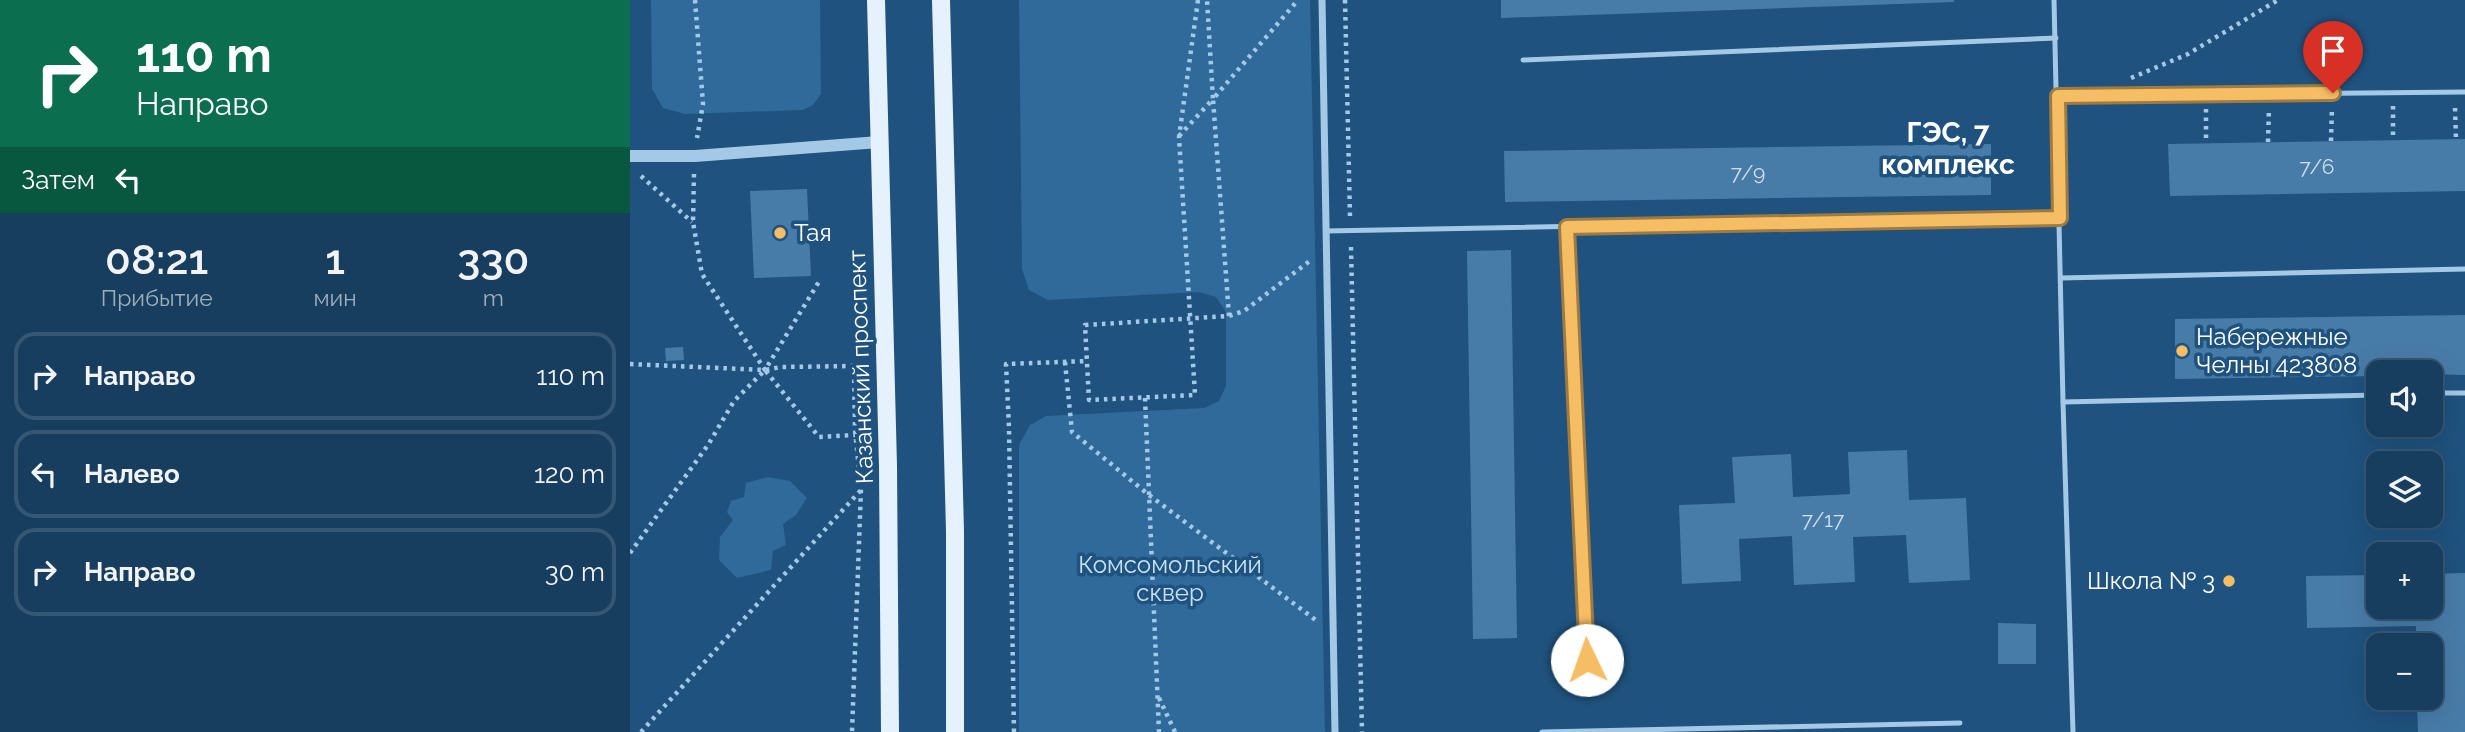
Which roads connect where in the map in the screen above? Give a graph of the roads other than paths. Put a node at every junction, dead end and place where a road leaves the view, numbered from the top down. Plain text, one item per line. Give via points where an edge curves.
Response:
1 (876, 0) edge
2 (942, 0) edge
3 (1322, 0) edge
4 (2054, 0) edge
5 (2056, 38) junction
6 (1523, 60) dead end
7 (2465, 92) edge
8 (2058, 96) junction
9 (879, 142) junction
10 (630, 156) edge
11 (2060, 218) junction
12 (1567, 227) junction
13 (1326, 231) junction
14 (2465, 269) edge
15 (2061, 278) junction
16 (2443, 393) edge
17 (2465, 393) edge
18 (2366, 395) edge
19 (2063, 402) junction
20 (1587, 660) dead end
21 (1960, 723) dead end
22 (890, 732) edge
23 (956, 732) edge
24 (1335, 732) edge
25 (1542, 732) edge
26 (2073, 732) edge

1 - 9 main road, Казанский проспект
2 - 23 main road
3 - 13 street
4 - 5 lane
5 - 6 lane
5 - 8 lane
7 - 8 lane
8 - 11 lane
9 - 10 street via 695,156
9 - 22 main road, Казанский проспект
11 - 12 lane
11 - 15 lane
12 - 13 lane
12 - 20 lane
13 - 24 street
14 - 15 lane
15 - 19 lane
16 - 17 lane
18 - 19 lane
19 - 26 lane
21 - 25 lane

